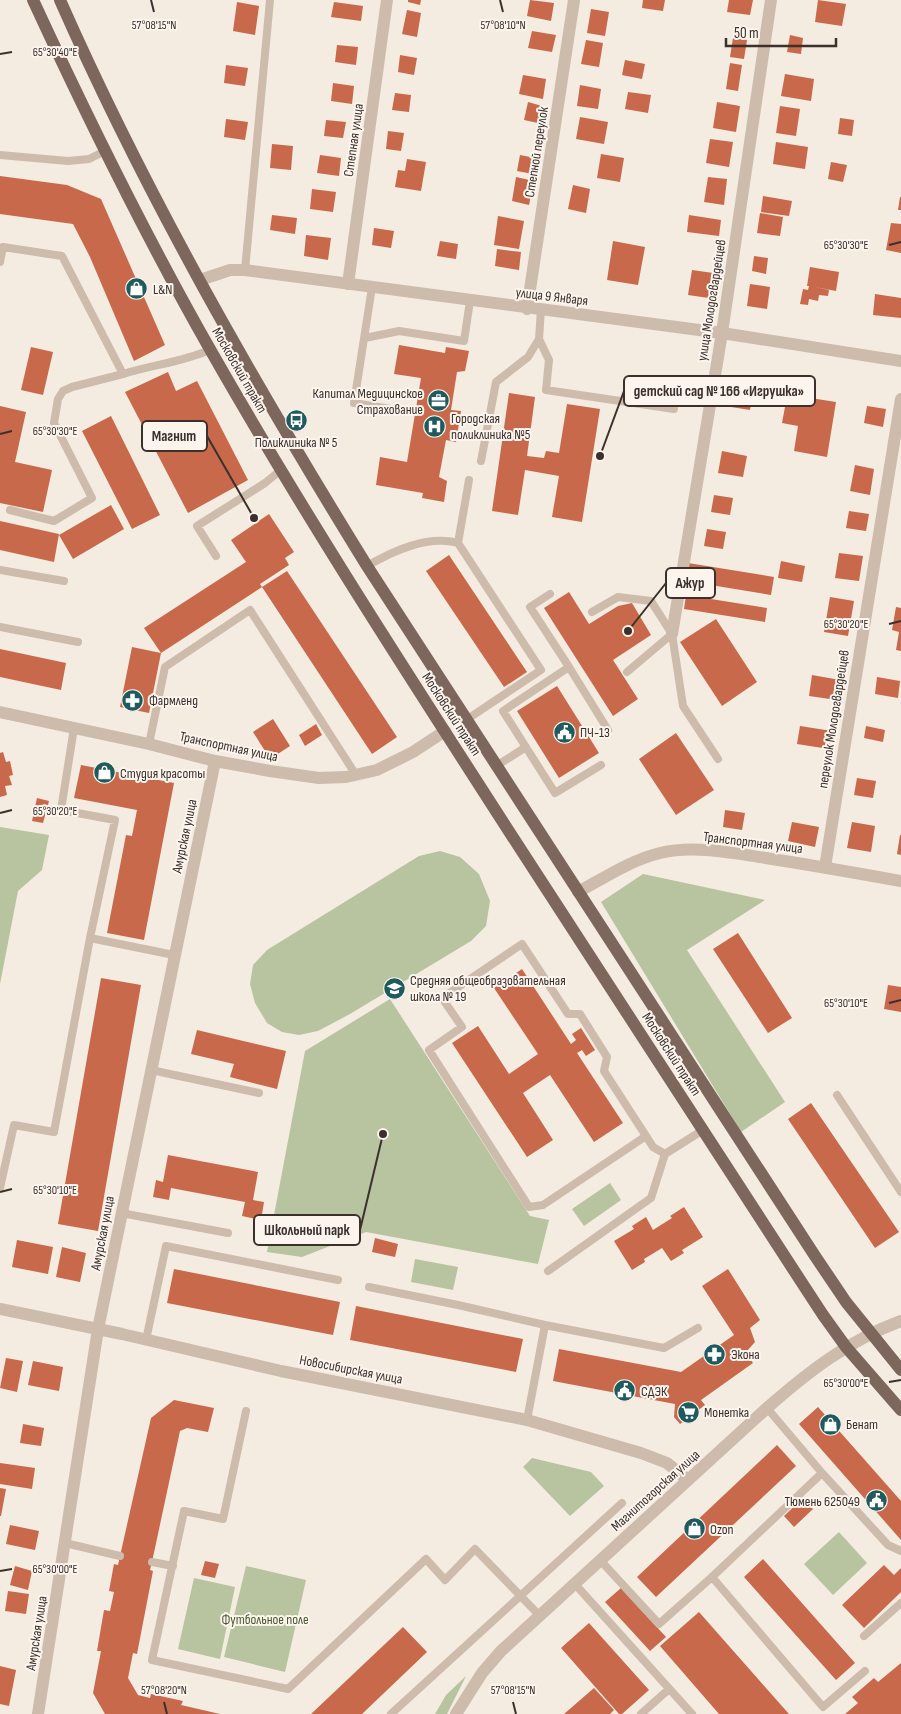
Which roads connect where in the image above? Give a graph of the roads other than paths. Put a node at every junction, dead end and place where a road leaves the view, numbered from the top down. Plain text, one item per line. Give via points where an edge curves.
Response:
1 (33, 0) edge
2 (60, 0) edge
3 (270, 0) edge
4 (387, 0) edge
5 (574, 0) edge
6 (771, 0) edge
7 (104, 151) junction
8 (0, 155) edge
9 (0, 262) edge
10 (245, 270) junction
11 (200, 280) junction
12 (348, 284) junction
13 (372, 287) junction
14 (470, 301) junction
15 (527, 308) junction
16 (541, 310) junction
17 (722, 333) junction
18 (365, 338) junction
19 (539, 339) junction
20 (210, 350) junction
21 (901, 361) edge
22 (123, 374) junction
23 (901, 398) edge
24 (674, 409) dead end
25 (403, 411) dead end
26 (480, 461) dead end
27 (281, 470) junction
28 (470, 480) dead end
29 (10, 510) dead end
30 (458, 543) junction
31 (216, 556) dead end
32 (367, 566) junction
33 (0, 570) edge
34 (64, 581) dead end
35 (550, 594) dead end
36 (592, 612) dead end
37 (0, 627) edge
38 (672, 634) junction
39 (78, 642) dead end
40 (569, 667) junction
41 (627, 672) dead end
42 (0, 712) edge
43 (466, 720) junction
44 (74, 728) junction
45 (608, 730) dead end
46 (445, 731) junction
47 (149, 744) junction
48 (526, 747) junction
49 (718, 759) dead end
50 (214, 761) junction
51 (600, 765) dead end
52 (496, 766) junction
53 (356, 775) junction
54 (825, 867) junction
55 (901, 881) edge
56 (578, 892) junction
57 (90, 938) junction
58 (174, 955) junction
59 (151, 1070) junction
60 (259, 1093) dead end
61 (837, 1095) dead end
62 (703, 1130) junction
63 (646, 1136) junction
64 (665, 1154) junction
65 (0, 1188) edge
66 (901, 1192) edge
67 (121, 1213) junction
68 (228, 1233) dead end
69 (548, 1272) dead end
70 (338, 1280) dead end
71 (369, 1287) dead end
72 (0, 1310) edge
73 (901, 1321) edge
74 (545, 1325) junction
75 (698, 1328) dead end
76 (98, 1329) junction
77 (871, 1333) junction
78 (146, 1340) junction
79 (846, 1347) junction
80 (901, 1370) edge
81 (767, 1408) junction
82 (901, 1410) edge
83 (246, 1411) dead end
84 (527, 1420) junction
85 (822, 1473) junction
86 (688, 1480) junction
87 (622, 1503) dead end
88 (65, 1543) junction
89 (901, 1551) edge
90 (120, 1556) dead end
91 (600, 1560) junction
92 (152, 1562) dead end
93 (172, 1566) junction
94 (712, 1577) junction
95 (574, 1584) junction
96 (520, 1595) junction
97 (901, 1603) edge
98 (539, 1615) junction
99 (864, 1636) dead end
100 (865, 1670) dead end
101 (669, 1689) junction
102 (457, 1713) edge
103 (38, 1714) edge
104 (391, 1714) edge
105 (641, 1714) edge
106 (692, 1714) edge

1 - 7 main road, Московский тракт
2 - 11 main road, Московский тракт via 125,140
3 - 10 lane
4 - 12 street, Степная улица
5 - 15 street, Степной переулок
6 - 17 street, улица Молодогвардейцев
7 - 8 lane via 89,159 68,161
7 - 20 main road, Московский тракт
9 - 22 lane via 3,246 62,256
10 - 11 street, улица 9 Января via 230,270
10 - 12 street, улица 9 Января
11 - 32 main road, Московский тракт via 300,458
12 - 13 street, улица 9 Января
13 - 14 street, улица 9 Января
13 - 18 lane
14 - 15 street, улица 9 Января
14 - 18 lane via 464,341 399,331
15 - 16 street, улица 9 Января
16 - 17 street, улица 9 Января
16 - 19 lane
17 - 21 street, улица 9 Января
17 - 38 street, улица Молодогвардейцев
18 - 25 lane via 354,403
19 - 24 lane via 549,360 546,390
19 - 26 lane via 528,357 496,382
20 - 22 lane via 191,358
20 - 27 main road, Московский тракт
22 - 29 lane via 63,390 58,399 54,423 92,498 54,521
23 - 54 street, переулок Молодогвардейцев
27 - 31 lane via 197,526
27 - 46 main road, Московский тракт
28 - 30 lane
30 - 32 lane via 428,542
30 - 43 lane via 541,670
32 - 43 main road, Московский тракт
33 - 34 lane
35 - 40 lane via 530,607
36 - 38 lane via 618,597 651,602
37 - 39 lane
38 - 41 lane
38 - 49 lane via 683,706
40 - 45 lane
40 - 48 lane via 503,711
42 - 44 street, Транспортная улица
43 - 52 main road, Московский тракт
44 - 47 street, Транспортная улица
44 - 57 lane via 61,810 115,820
46 - 53 street, Транспортная улица via 387,765
46 - 62 main road, Московский тракт
47 - 50 street, Транспортная улица
47 - 53 lane via 165,666 250,610
48 - 51 lane via 555,793
48 - 52 lane
50 - 53 street, Транспортная улица via 319,778
50 - 58 street, Амурская улица
52 - 56 main road, Московский тракт
54 - 55 street, Транспортная улица
54 - 56 street, Транспортная улица via 726,852 687,850 639,860
56 - 77 main road, Московский тракт via 815,1256
57 - 58 lane
57 - 65 lane via 54,1132 14,1125
58 - 59 street, Амурская улица
59 - 60 lane
59 - 67 street, Амурская улица
61 - 66 lane
62 - 64 lane
62 - 79 main road, Московский тракт
63 - 63 lane via 544,1205 529,1207 429,1050 462,1027 442,998 522,944 568,1014 580,1014 607,1057 604,1071
63 - 64 lane
64 - 69 lane via 650,1198
67 - 68 lane
67 - 76 street, Амурская улица
70 - 78 lane via 166,1246
71 - 74 lane
72 - 76 street, Новосибирская улица
73 - 77 street, Магнитогорская улица
74 - 75 lane via 664,1348
74 - 84 lane
76 - 78 street, Новосибирская улица
76 - 88 street, Амурская улица
77 - 79 street, Магнитогорская улица
77 - 80 main road, Московский тракт
78 - 84 street, Новосибирская улица
79 - 81 street, Магнитогорская улица via 816,1366
79 - 82 main road, Московский тракт
81 - 85 lane
81 - 86 street, Магнитогорская улица
83 - 93 lane via 223,1519 184,1511
84 - 86 street, Новосибирская улица via 641,1453 667,1463
85 - 89 lane via 888,1545
85 - 94 lane
86 - 91 street, Магнитогорская улица
87 - 96 lane
88 - 90 lane
88 - 103 street, Амурская улица
91 - 94 lane via 659,1624
91 - 95 street, Магнитогорская улица
92 - 93 lane
93 - 96 lane via 152,1660 288,1689 426,1559 444,1580 475,1549
94 - 100 lane via 823,1706
95 - 98 street, Магнитогорская улица
95 - 101 lane
96 - 98 lane
96 - 104 lane
97 - 99 lane
98 - 102 street, Магнитогорская улица via 482,1673
101 - 105 lane
101 - 106 lane

